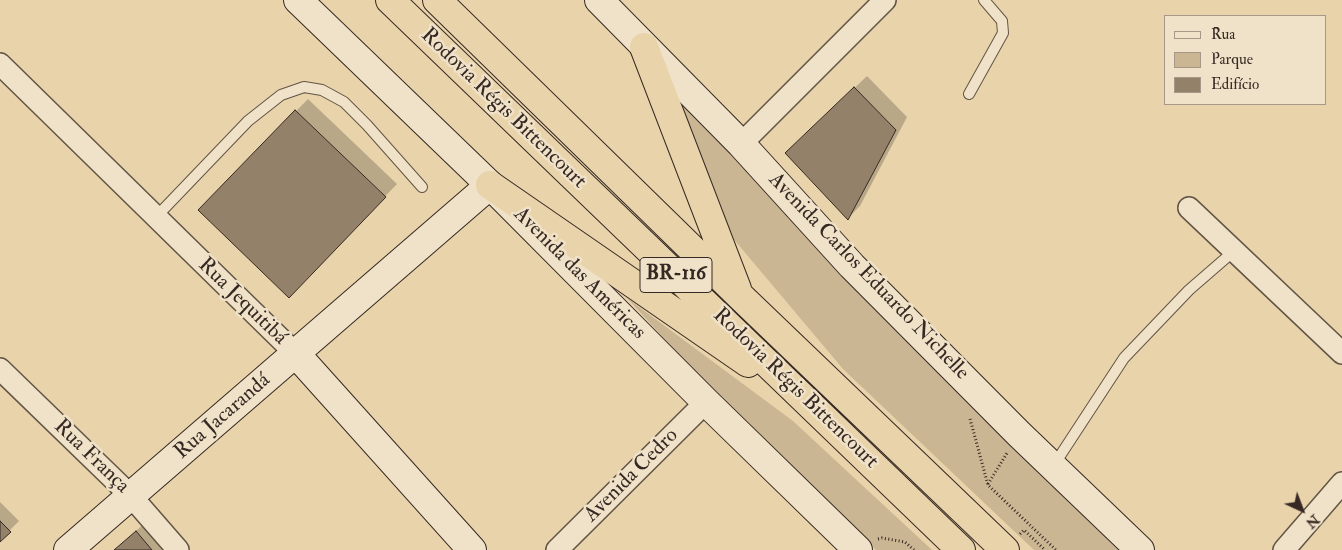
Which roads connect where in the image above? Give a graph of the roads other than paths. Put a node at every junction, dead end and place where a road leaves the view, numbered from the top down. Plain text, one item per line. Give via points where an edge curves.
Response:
1 (298, 0) edge
2 (390, 0) edge
3 (437, 0) edge
4 (599, 0) edge
5 (885, 0) edge
6 (984, 0) edge
7 (644, 47) junction
8 (0, 64) edge
9 (969, 94) dead end
10 (741, 144) junction
11 (422, 186) dead end
12 (490, 186) junction
13 (1189, 208) dead end
14 (156, 217) junction
15 (1234, 251) junction
16 (741, 297) junction
17 (1342, 353) edge
18 (296, 354) junction
19 (0, 369) edge
20 (706, 402) junction
21 (814, 408) junction
22 (1053, 466) junction
23 (1342, 484) edge
24 (131, 496) junction
25 (68, 550) edge
26 (178, 550) edge
27 (472, 550) edge
28 (557, 550) edge
29 (858, 550) edge
30 (961, 550) edge
31 (1005, 550) edge
32 (1140, 550) edge
33 (1284, 550) edge

1 - 12 main road, Avenida das Américas
2 - 21 highway, Rodovia Régis Bittencourt / BR-116
3 - 16 highway, Rodovia Régis Bittencourt / BR-116
4 - 7 main road, Avenida Carlos Eduardo Nichelle
5 - 10 street
6 - 9 lane via 1002,21 1003,33
7 - 10 main road, Avenida Carlos Eduardo Nichelle
7 - 16 highway
8 - 14 street, Rua Jequitibá
10 - 22 main road, Avenida Carlos Eduardo Nichelle via 852,266
11 - 14 lane via 344,102 322,90 304,87 281,94 248,121
12 - 18 main road, Rua Jacarandá
12 - 20 main road, Avenida das Américas
12 - 21 highway
13 - 15 street
14 - 18 street, Rua Jequitibá
15 - 17 street
15 - 22 lane via 1189,290 1124,358
16 - 31 highway, Rodovia Régis Bittencourt / BR-116
18 - 24 main road, Rua Jacarandá
18 - 27 main road, Rua Jequitibá
19 - 24 street, Rua França
20 - 28 street, Avenida Cedro
20 - 29 main road, Avenida das Américas
21 - 30 highway, Rodovia Régis Bittencourt / BR-116
22 - 32 main road, Avenida Carlos Eduardo Nichelle
23 - 33 street
24 - 25 main road, Rua Jacarandá
24 - 26 street, Rua França

